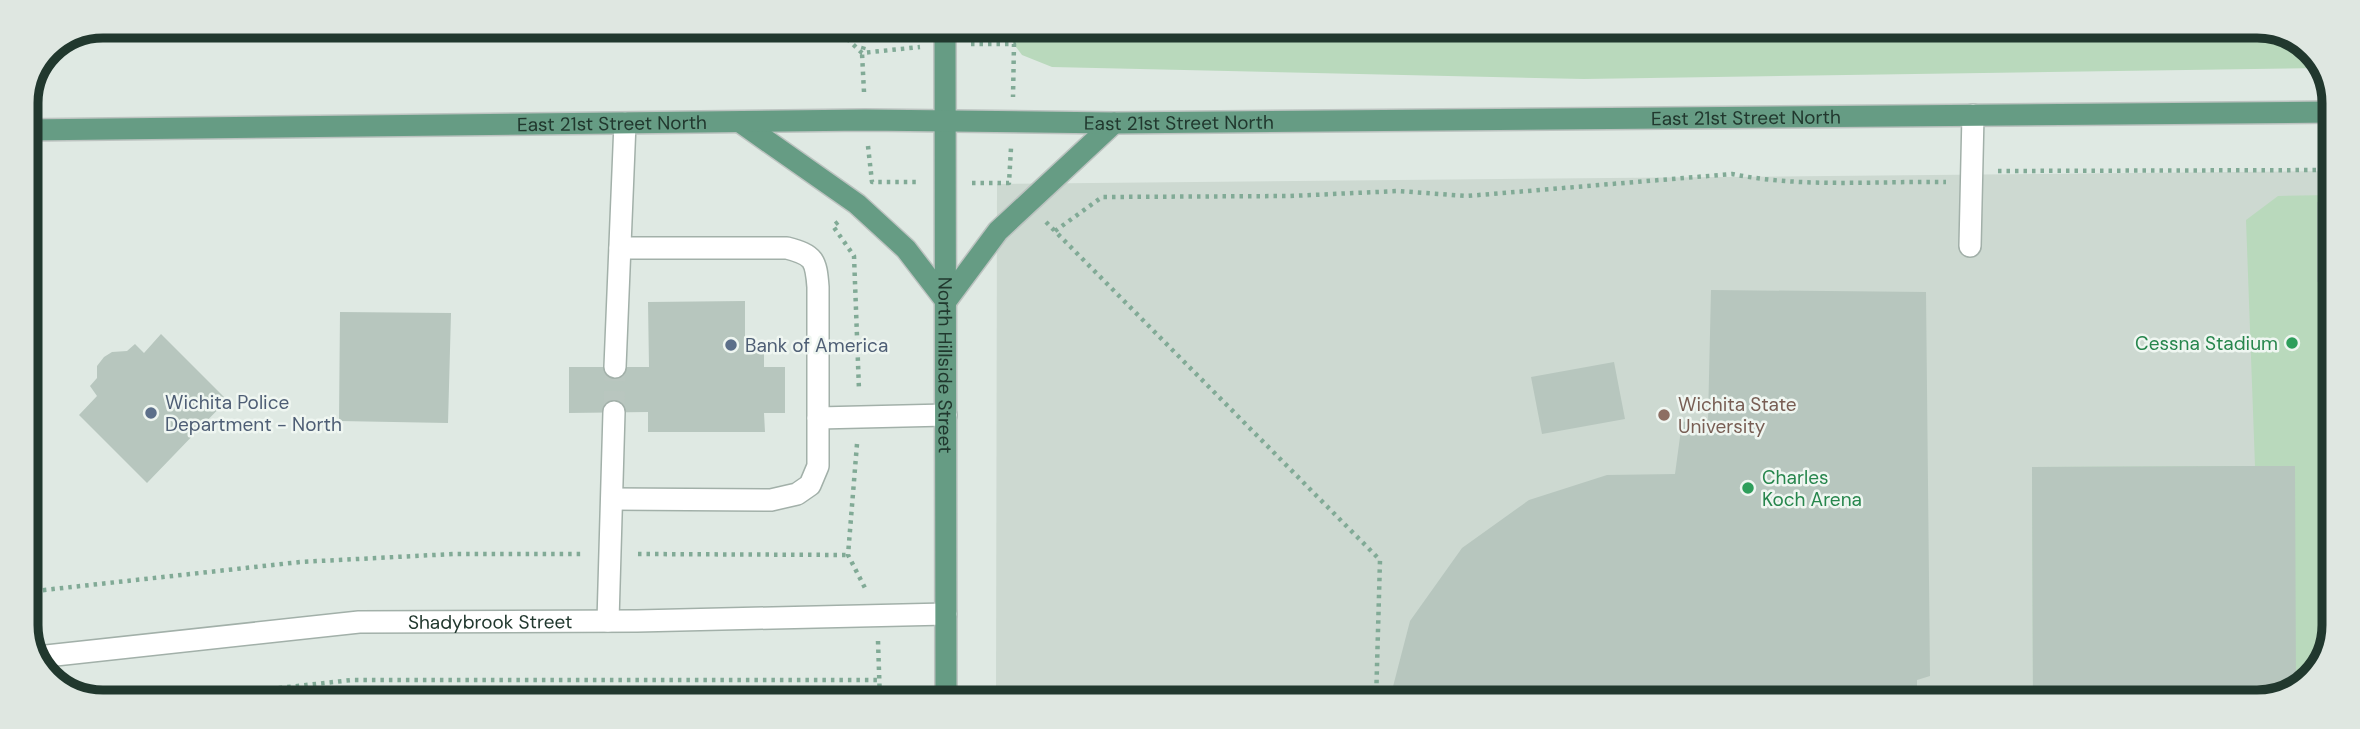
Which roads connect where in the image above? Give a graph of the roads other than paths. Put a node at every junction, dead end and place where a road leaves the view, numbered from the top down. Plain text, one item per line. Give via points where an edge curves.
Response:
1 (945, 38) edge
2 (2321, 112) edge
3 (1973, 115) junction
4 (740, 122) junction
5 (945, 122) junction
6 (625, 123) junction
7 (1114, 123) junction
8 (38, 130) edge
9 (1969, 246) dead end
10 (620, 248) junction
11 (946, 301) junction
12 (615, 367) tunnel mouth
13 (614, 412) tunnel mouth
14 (946, 415) junction
15 (818, 418) junction
16 (612, 499) junction
17 (946, 614) junction
18 (608, 621) junction
19 (46, 656) edge
20 (946, 690) edge

1 - 5 main road, North Hillside Street
2 - 3 main road, East 21st Street North
3 - 7 main road, East 21st Street North
3 - 9 street
4 - 5 main road, East 21st Street North
4 - 6 main road, East 21st Street North
4 - 11 main road via 857,205 906,249
5 - 7 main road, East 21st Street North
5 - 11 main road, North Hillside Street
6 - 8 main road, East 21st Street North
6 - 10 street
7 - 11 main road via 999,231
10 - 12 street
10 - 15 street via 787,248 806,253 816,265 818,287
11 - 14 main road, North Hillside Street
13 - 16 street
14 - 15 street
14 - 17 main road, North Hillside Street
15 - 16 street via 818,466 810,485 797,494 771,500
16 - 18 street
17 - 18 street, Shadybrook Street
17 - 20 main road, North Hillside Street
18 - 19 street, Shadybrook Street via 359,622

